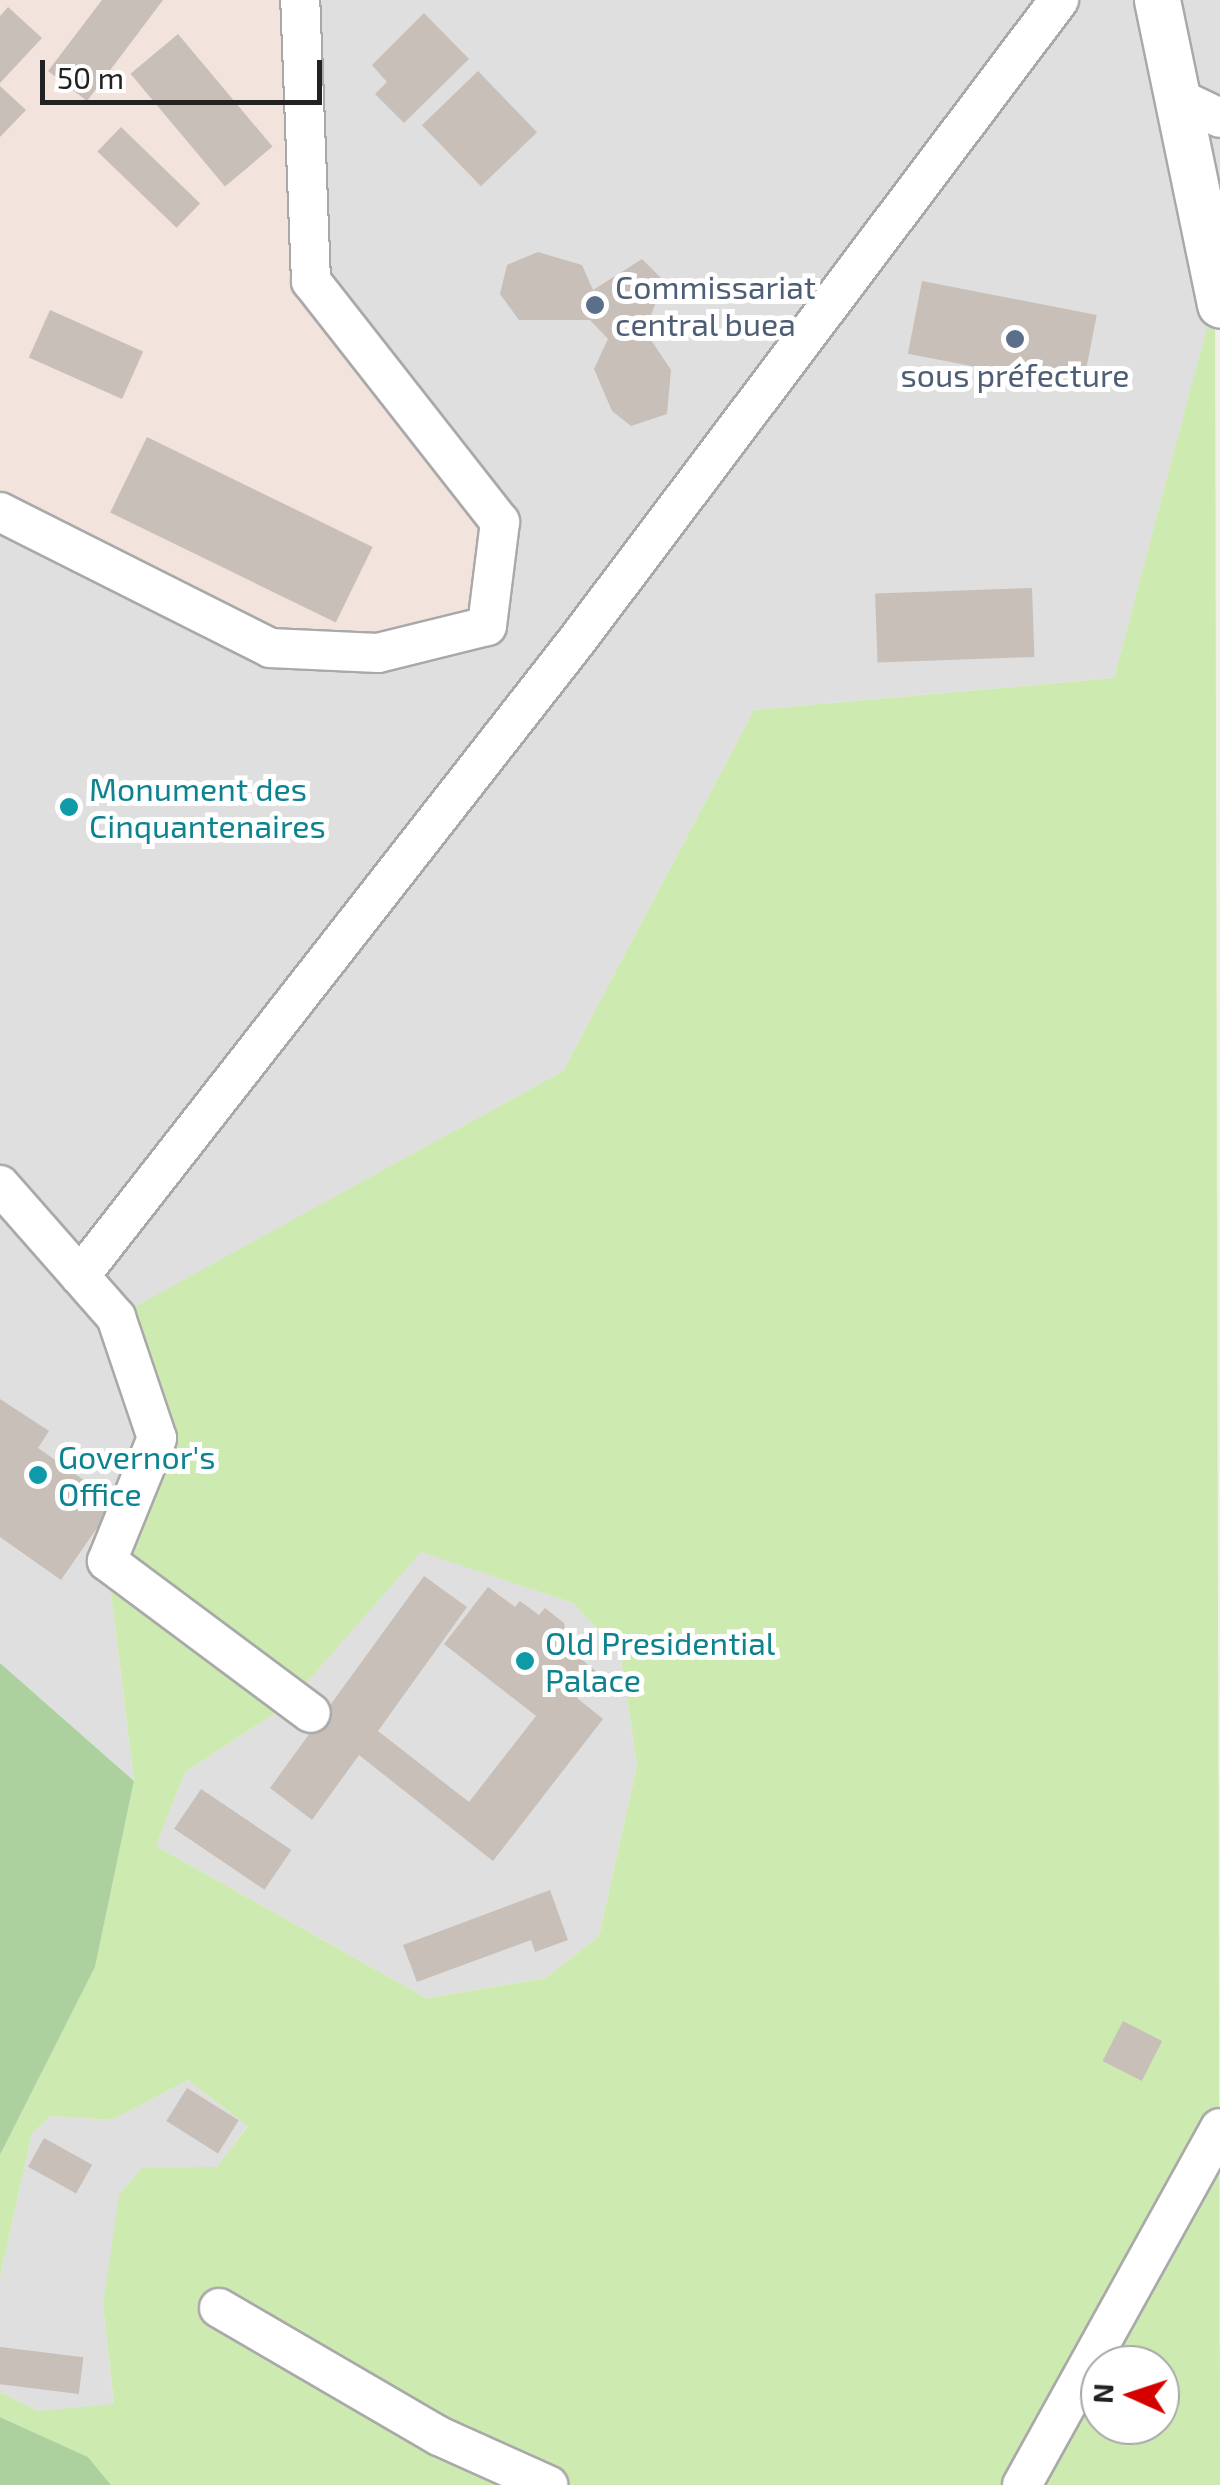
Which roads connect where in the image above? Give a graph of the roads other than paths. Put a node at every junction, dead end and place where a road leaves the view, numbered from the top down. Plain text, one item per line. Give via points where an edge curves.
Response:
1 (300, 0) edge
2 (1058, 0) edge
3 (1166, 12) edge
4 (1180, 99) junction
5 (1220, 118) edge
6 (1220, 305) edge
7 (0, 512) edge
8 (0, 1186) edge
9 (80, 1276) junction
10 (311, 1713) dead end
11 (1220, 2128) edge
12 (220, 2308) dead end
13 (548, 2485) edge
14 (1022, 2485) edge

1 - 7 street via 311,281 500,522 487,626 378,654 270,648
2 - 9 street via 578,640
3 - 4 street
4 - 5 street
4 - 6 street
8 - 9 street
9 - 10 street via 116,1317 158,1438 106,1561
11 - 14 street
12 - 13 street via 439,2436

